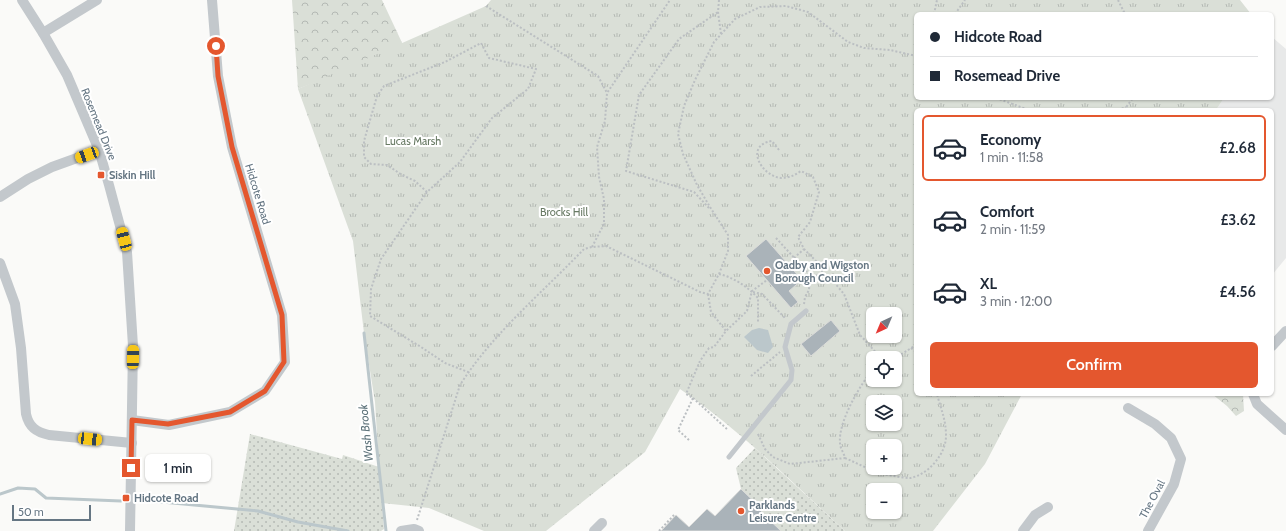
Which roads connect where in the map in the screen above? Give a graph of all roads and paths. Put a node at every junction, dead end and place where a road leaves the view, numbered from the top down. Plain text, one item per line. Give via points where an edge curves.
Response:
1 (22, 0) edge
2 (97, 0) edge
3 (212, 0) edge
4 (670, 0) edge
5 (719, 0) edge
6 (937, 0) edge
7 (965, 0) edge
8 (1118, 0) edge
9 (486, 6) dead end
10 (718, 12) junction
11 (934, 12) edge
12 (956, 12) edge
13 (1124, 12) edge
14 (43, 33) junction
15 (721, 34) junction
16 (914, 56) edge
17 (607, 93) junction
18 (1002, 100) edge
19 (1131, 100) edge
20 (1126, 107) edge
21 (1024, 108) edge
22 (99, 150) junction
23 (779, 150) dead end
24 (426, 192) junction
25 (0, 198) edge
26 (714, 213) junction
27 (776, 238) dead end
28 (592, 247) junction
29 (804, 249) junction
30 (794, 258) junction
31 (0, 263) edge
32 (719, 274) junction
33 (810, 275) junction
34 (824, 276) junction
35 (767, 280) dead end
36 (752, 291) junction
37 (708, 294) junction
38 (806, 311) joint
39 (758, 322) dead end
40 (791, 324) junction
41 (726, 331) junction
42 (1286, 331) edge
43 (1274, 341) edge
44 (914, 346) edge
45 (785, 348) junction
46 (911, 348) junction
47 (914, 350) edge
48 (875, 351) edge
49 (902, 354) edge
50 (468, 372) junction
51 (751, 376) dead end
52 (866, 378) edge
53 (938, 396) edge
54 (1254, 396) edge
55 (693, 398) junction
56 (1128, 408) dead end
57 (132, 420) junction
58 (754, 426) junction
59 (728, 430) dead end
60 (1286, 430) edge
61 (689, 440) dead end
62 (132, 443) junction
63 (729, 457) dead end
64 (845, 458) junction
65 (1048, 507) dead end
66 (674, 515) dead end
67 (602, 523) dead end
68 (416, 530) edge
69 (130, 531) edge
70 (401, 531) edge
71 (594, 531) edge
72 (659, 531) edge
73 (1023, 531) edge
74 (1148, 531) edge

1 - 14 street, Rosemead Drive
2 - 14 street
3 - 57 street, Hidcote Road via 218,76 232,147 282,315 284,362 265,391 230,412 168,424
4 - 17 path
5 - 10 path
6 - 11 path
7 - 12 path
8 - 13 path
9 - 17 path via 598,76
10 - 15 path
10 - 26 path via 679,39 639,95 626,171 694,192
14 - 22 street, Rosemead Drive via 67,75
15 - 16 path via 735,19 760,7 786,6 808,12 848,42 864,48
15 - 26 path via 714,42 695,80 684,106 678,134 683,154 697,185
17 - 28 path via 605,120 597,147 599,177 604,199 604,224
18 - 21 path
19 - 20 path
22 - 25 street via 52,167
22 - 57 street, Rosemead Drive via 127,252 133,346
23 - 29 path via 772,141 766,142 758,149 757,157 764,169 773,176 782,178 791,177 801,171 813,177 819,192 810,222 798,237
24 - 24 path via 415,181 387,165 371,164 364,157 364,141 377,96 384,86 445,62 481,43 489,58 536,69 528,89 492,118 460,162
24 - 50 path via 381,259 371,289 370,316 445,363
26 - 32 path via 728,235 728,252
27 - 30 path
28 - 37 path via 606,246
28 - 50 path via 584,250 522,311
29 - 30 path
29 - 34 path via 818,264
30 - 33 path
31 - 62 street via 16,304 26,414 32,429 49,435
32 - 36 path via 728,276
32 - 37 path
33 - 34 path
33 - 38 path via 809,290 803,307
34 - 48 path via 833,281 844,294 860,335
35 - 36 path
36 - 39 path via 758,298
36 - 40 path via 762,294
36 - 41 path via 747,311
37 - 41 path via 711,312
38 - 40 lane
40 - 45 lane
41 - 55 path via 714,347 708,348 700,361 686,394
42 - 43 street
44 - 46 path
45 - 51 path
45 - 58 lane via 792,370 791,380
46 - 47 path
46 - 49 path
50 - 68 path via 460,385
52 - 64 path via 842,422 840,443
53 - 64 path via 944,416 946,438 943,449 933,465 922,474 909,478 894,476 876,472
54 - 60 street via 1257,404
55 - 59 path
55 - 61 path via 678,430
56 - 74 street, The Oval via 1155,424 1170,438 1181,459 1174,484
57 - 62 street, Rosemead Drive
58 - 63 lane
58 - 64 path via 765,448 773,457 790,464
62 - 69 street, Rosemead Drive
65 - 73 street via 1036,515
66 - 72 path
67 - 71 street
68 - 70 street

